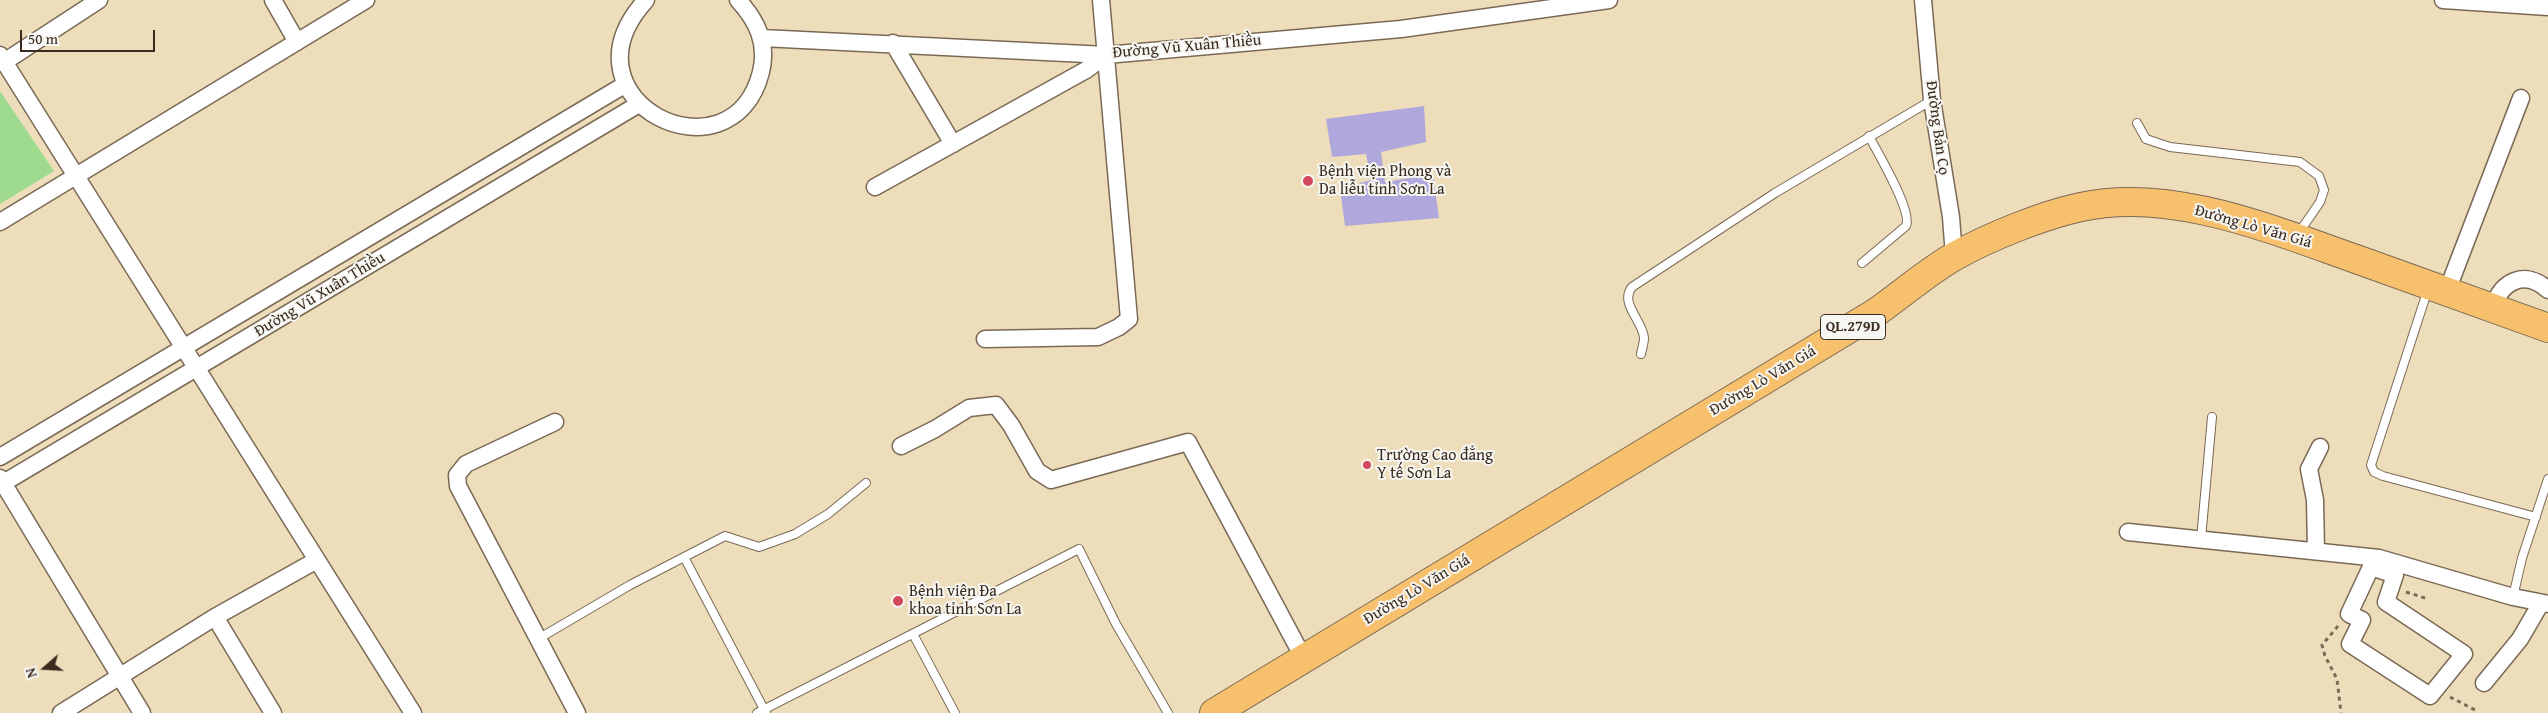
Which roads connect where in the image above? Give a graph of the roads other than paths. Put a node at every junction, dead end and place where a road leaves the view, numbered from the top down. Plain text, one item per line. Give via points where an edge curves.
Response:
1 (99, 0) edge
2 (272, 0) edge
3 (366, 0) edge
4 (646, 0) edge
5 (738, 0) edge
6 (1101, 0) edge
7 (1609, 0) edge
8 (1923, 0) edge
9 (2443, 0) edge
10 (2463, 1) edge
11 (2548, 7) edge
12 (762, 38) junction
13 (297, 42) junction
14 (893, 43) junction
15 (1106, 55) junction
16 (2, 59) edge
17 (626, 84) junction
18 (2521, 98) dead end
19 (1932, 100) junction
20 (639, 104) junction
21 (2137, 122) dead end
22 (1869, 136) junction
23 (953, 144) junction
24 (76, 176) junction
25 (875, 187) dead end
26 (0, 222) edge
27 (2295, 238) junction
28 (1954, 256) junction
29 (1862, 263) dead end
30 (2438, 288) junction
31 (2548, 290) edge
32 (2492, 308) junction
33 (2548, 328) edge
34 (985, 339) dead end
35 (184, 348) junction
36 (1641, 354) dead end
37 (196, 368) junction
38 (2212, 418) dead end
39 (555, 422) dead end
40 (901, 446) dead end
41 (2320, 447) dead end
42 (0, 457) edge
43 (2548, 479) edge
44 (1, 482) edge
45 (866, 483) dead end
46 (2536, 517) junction
47 (2128, 532) dead end
48 (2202, 539) junction
49 (2316, 552) junction
50 (684, 557) junction
51 (317, 560) junction
52 (2513, 597) junction
53 (2544, 604) edge
54 (215, 617) junction
55 (913, 634) junction
56 (538, 640) junction
57 (1304, 658) junction
58 (120, 676) junction
59 (2484, 683) dead end
60 (2436, 689) joint
61 (762, 712) edge
62 (61, 713) edge
63 (142, 713) edge
64 (272, 713) edge
65 (413, 713) edge
66 (577, 713) edge
67 (955, 713) edge
68 (1168, 713) edge
69 (1214, 713) edge

1 - 16 street
2 - 13 street
3 - 13 street
4 - 17 street via 632,16 622,38 620,61
5 - 12 street via 752,16
6 - 15 street
7 - 15 street, Đường Vũ Xuân Thiều via 1400,29
8 - 19 street, Đường Bản Cọ
9 - 10 street
10 - 11 street
12 - 14 street, Đường Vũ Xuân Thiều
12 - 20 street via 764,61 758,84 745,104 726,119 704,127 680,126 658,119
13 - 24 street
14 - 15 street, Đường Vũ Xuân Thiều
14 - 23 street
15 - 23 street via 1086,70
15 - 34 street via 1129,319 1098,337
16 - 24 street
17 - 20 street
17 - 35 street, Đường Vũ Xuân Thiều
18 - 30 street
19 - 22 lane
19 - 28 street, Đường Bản Cọ
20 - 37 street, Đường Vũ Xuân Thiều
21 - 27 lane via 2146,139 2170,148 2300,162 2319,176 2324,190 2320,202
22 - 29 lane via 1908,220 1906,226
22 - 36 lane via 1774,193 1632,287 1627,298 1644,339
23 - 25 street
24 - 26 street
24 - 35 street
27 - 28 highway, Đường Lò Văn Giá / QL.279D via 2232,217 2137,202 2082,206 2021,226
27 - 30 highway, Đường Lò Văn Giá / QL.279D
28 - 57 highway, Đường Lò Văn Giá / QL.279D via 1875,314
30 - 32 highway, Đường Lò Văn Giá / QL.279D
30 - 46 lane via 2371,466 2374,472 2383,476
31 - 32 street via 2535,281 2521,279 2508,284 2497,294
32 - 33 highway, Đường Lò Văn Giá / QL.279D
35 - 37 street
35 - 42 street, Đường Vũ Xuân Thiều
37 - 44 street, Đường Vũ Xuân Thiều
37 - 51 street
38 - 48 lane
39 - 56 street via 466,464 457,475 458,486
40 - 57 street via 969,408 996,405 1037,471 1051,480 1188,442
41 - 49 street via 2309,469 2315,500
43 - 46 lane
44 - 58 street
45 - 50 lane via 828,514 795,534 759,547 724,536
46 - 52 lane
47 - 48 street
48 - 49 street
49 - 52 street via 2379,558
50 - 56 lane
50 - 61 lane
51 - 54 street
51 - 65 street
52 - 53 street
53 - 59 street
54 - 58 street
54 - 64 street
55 - 61 lane
55 - 67 lane
55 - 68 lane via 1079,549 1116,624
56 - 66 street
57 - 69 highway, Đường Lò Văn Giá / QL.279D
58 - 62 street
58 - 63 street
60 - 60 street via 2430,696 2350,644 2362,620 2349,614 2371,567 2395,574 2386,602 2464,654

